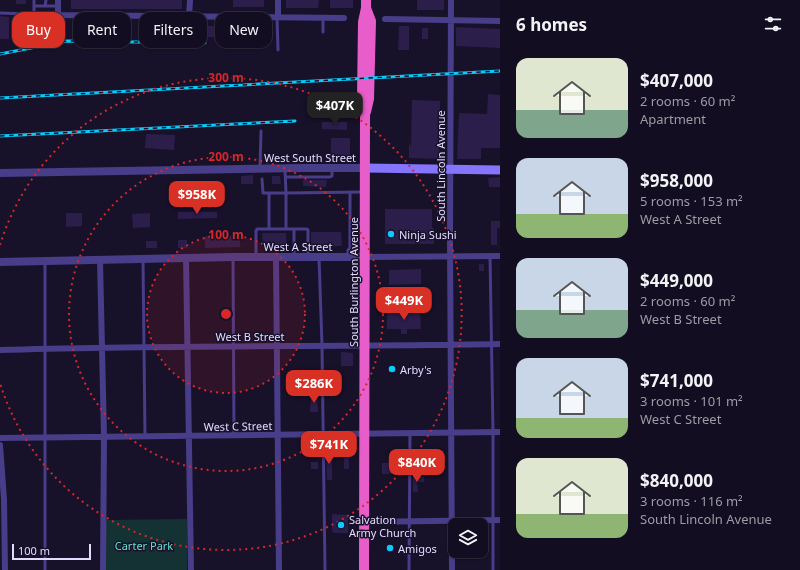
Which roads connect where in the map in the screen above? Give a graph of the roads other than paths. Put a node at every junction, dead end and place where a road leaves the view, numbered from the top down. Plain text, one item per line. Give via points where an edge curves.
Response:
1 (34, 0) edge
2 (46, 0) edge
3 (190, 0) edge
4 (278, 0) edge
5 (451, 0) edge
6 (58, 3) edge
7 (366, 4) edge
8 (34, 6) junction
9 (45, 6) junction
10 (34, 12) edge
11 (189, 12) edge
12 (0, 13) edge
13 (12, 14) edge
14 (65, 15) edge
15 (139, 16) edge
16 (207, 17) edge
17 (277, 17) junction
18 (323, 18) junction
19 (344, 18) dead end
20 (385, 19) dead end
21 (450, 20) junction
22 (500, 21) edge
23 (323, 32) dead end
24 (278, 50) dead end
25 (261, 130) dead end
26 (285, 168) junction
27 (332, 168) junction
28 (365, 168) junction
29 (260, 169) junction
30 (450, 170) junction
31 (500, 170) edge
32 (0, 173) edge
33 (286, 177) junction
34 (262, 179) dead end
35 (350, 192) junction
36 (365, 192) junction
37 (269, 193) junction
38 (286, 193) junction
39 (350, 224) junction
40 (365, 224) junction
41 (269, 229) junction
42 (286, 229) junction
43 (294, 229) junction
44 (490, 256) junction
45 (500, 256) edge
46 (233, 257) junction
47 (294, 257) junction
48 (308, 257) junction
49 (319, 257) junction
50 (348, 257) junction
51 (365, 257) junction
52 (450, 257) junction
53 (186, 258) junction
54 (256, 258) junction
55 (276, 258) junction
56 (45, 260) junction
57 (100, 260) junction
58 (143, 260) junction
59 (0, 262) edge
60 (492, 344) junction
61 (500, 344) edge
62 (451, 345) junction
63 (233, 346) junction
64 (277, 346) junction
65 (322, 346) junction
66 (365, 346) junction
67 (144, 347) junction
68 (188, 347) junction
69 (102, 348) junction
70 (45, 349) junction
71 (0, 350) edge
72 (493, 432) junction
73 (500, 432) edge
74 (410, 433) junction
75 (451, 433) junction
76 (365, 434) junction
77 (278, 435) junction
78 (322, 435) junction
79 (190, 436) junction
80 (234, 436) junction
81 (104, 437) junction
82 (145, 437) junction
83 (0, 438) edge
84 (44, 438) junction
85 (0, 445) edge
86 (452, 518) edge
87 (497, 520) edge
88 (409, 521) junction
89 (448, 521) edge
90 (364, 522) junction
91 (452, 558) edge
92 (5, 570) edge
93 (45, 570) edge
94 (103, 570) edge
95 (191, 570) edge
96 (279, 570) edge
97 (324, 570) edge
98 (364, 570) edge
99 (408, 570) edge
100 (452, 570) edge
101 (493, 570) edge

1 - 8 lane
2 - 9 lane
3 - 11 street
4 - 17 street
5 - 21 street, South Lincoln Avenue
6 - 9 lane
7 - 28 highway, South Burlington Avenue via 371,21 369,99 365,114
8 - 9 lane
8 - 10 lane
12 - 13 lane
14 - 15 street
16 - 17 street
17 - 18 street
17 - 24 lane
18 - 19 street
18 - 23 lane
20 - 21 street
21 - 22 street
21 - 30 street, South Lincoln Avenue
25 - 29 lane
26 - 27 street, West South Street
26 - 29 street, West South Street
26 - 33 lane
27 - 28 street, West South Street
27 - 33 lane via 330,177
28 - 30 main road, West South Street
28 - 36 highway, South Burlington Avenue
29 - 32 street, West South Street
30 - 31 main road, West South Street
30 - 52 street, South Lincoln Avenue
33 - 38 lane
34 - 37 lane via 262,192
35 - 36 lane
35 - 38 lane
35 - 39 lane
36 - 40 highway, South Burlington Avenue
37 - 38 lane
37 - 41 lane
38 - 42 lane
39 - 40 lane
39 - 50 lane
40 - 51 highway, South Burlington Avenue
41 - 42 lane
41 - 54 lane via 256,231
42 - 43 lane
43 - 47 lane
43 - 48 lane via 308,230
44 - 45 street, West A Street
44 - 52 street, West A Street
44 - 60 lane
46 - 53 street, West A Street
46 - 54 street, West A Street
46 - 63 lane
47 - 48 street, West A Street
47 - 55 street, West A Street
48 - 49 street, West A Street
49 - 50 street, West A Street
49 - 65 lane
50 - 51 street, West A Street
51 - 52 street, West A Street
51 - 66 highway, South Burlington Avenue
52 - 62 street, South Lincoln Avenue
53 - 58 street, West A Street
53 - 68 street
54 - 55 street, West A Street
55 - 64 street
56 - 57 street, West A Street
56 - 59 street, West A Street
56 - 70 lane
57 - 58 street, West A Street
57 - 69 street
58 - 67 lane
60 - 61 street, West B Street
60 - 62 street, West B Street
60 - 72 lane
62 - 66 street, West B Street
62 - 75 street, South Lincoln Avenue
63 - 64 street, West B Street
63 - 68 street, West B Street
63 - 80 lane
64 - 65 street, West B Street
64 - 77 street
65 - 66 street, West B Street
65 - 78 lane
66 - 76 highway, South Burlington Avenue
67 - 68 street, West B Street
67 - 69 street, West B Street
67 - 82 lane
68 - 79 street
69 - 70 street, West B Street
69 - 81 street
70 - 71 street, West B Street
70 - 84 lane
72 - 73 street, West C Street
72 - 75 street, West C Street
72 - 87 lane
74 - 75 street, West C Street
74 - 76 street, West C Street
74 - 88 lane
75 - 86 street, South Lincoln Avenue
76 - 78 street, West C Street
76 - 90 highway, South Burlington Avenue
77 - 78 street, West C Street
77 - 80 street, West C Street
77 - 96 street
78 - 97 lane
79 - 80 street, West C Street
79 - 82 street, West C Street
79 - 95 street
81 - 82 street, West C Street
81 - 84 street, West C Street
81 - 94 street
83 - 84 street, West C Street
84 - 93 lane
85 - 92 street
87 - 101 lane
88 - 89 street
88 - 90 street
88 - 99 lane
90 - 98 highway, South Burlington Avenue
91 - 100 street, South Lincoln Avenue

